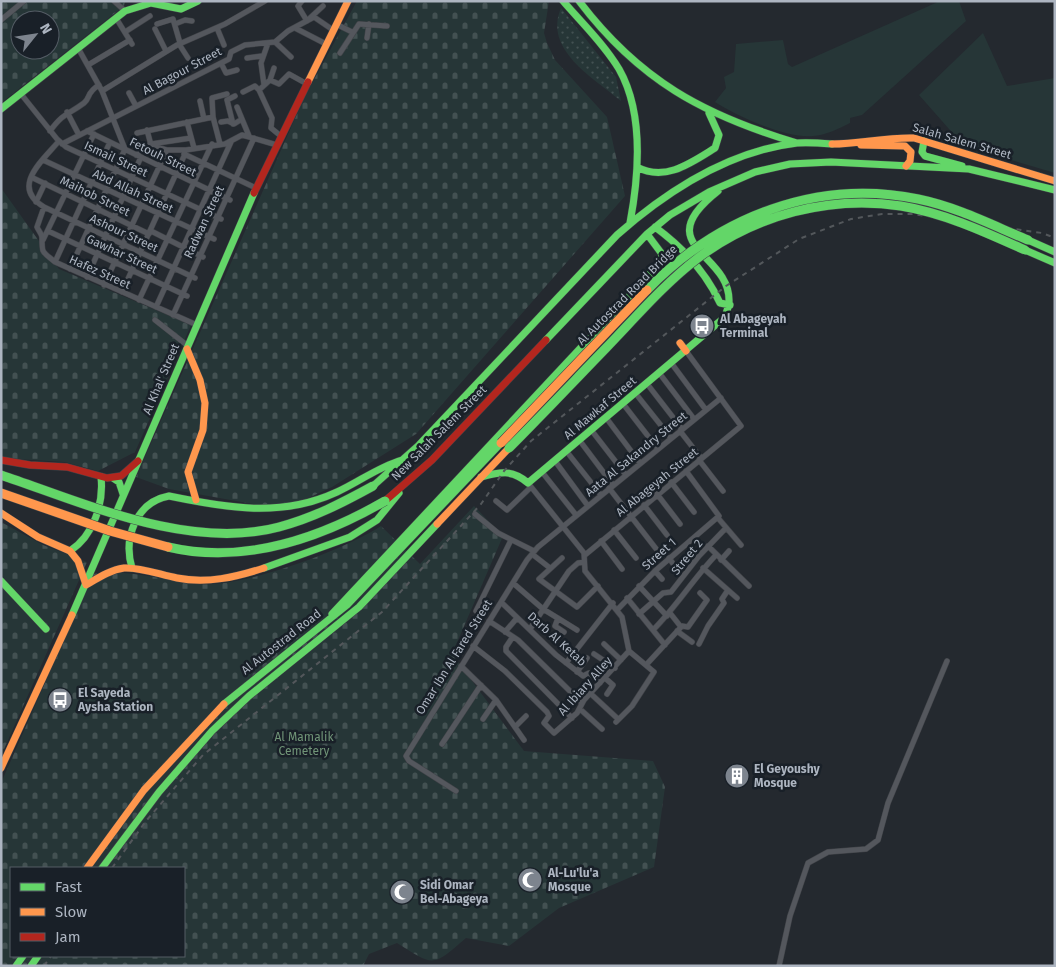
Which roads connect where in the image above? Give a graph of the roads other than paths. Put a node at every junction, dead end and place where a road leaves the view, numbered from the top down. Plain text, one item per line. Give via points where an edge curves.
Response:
1 (24, 1) edge
2 (114, 1) edge
3 (198, 1) edge
4 (265, 1) edge
5 (302, 1) edge
6 (348, 1) edge
7 (563, 1) edge
8 (579, 1) edge
9 (152, 2) edge
10 (323, 6) dead end
11 (125, 11) junction
12 (150, 16) dead end
13 (116, 18) junction
14 (1, 20) edge
15 (308, 20) junction
16 (192, 21) dead end
17 (175, 24) junction
18 (369, 24) junction
19 (387, 26) dead end
20 (335, 27) junction
21 (217, 28) junction
22 (295, 28) junction
23 (125, 32) junction
24 (352, 32) junction
25 (366, 38) dead end
26 (275, 42) junction
27 (180, 43) junction
28 (268, 43) junction
29 (326, 44) junction
30 (224, 45) dead end
31 (78, 48) junction
32 (166, 51) junction
33 (340, 53) dead end
34 (262, 56) junction
35 (291, 57) dead end
36 (188, 58) dead end
37 (247, 58) dead end
38 (221, 63) junction
39 (87, 67) junction
40 (274, 68) dead end
41 (238, 70) dead end
42 (270, 80) junction
43 (307, 84) junction
44 (98, 85) junction
45 (264, 85) junction
46 (258, 90) junction
47 (102, 91) junction
48 (243, 92) dead end
49 (129, 93) dead end
50 (21, 94) junction
51 (227, 94) dead end
52 (235, 96) dead end
53 (200, 101) dead end
54 (136, 106) junction
55 (237, 107) dead end
56 (1, 109) edge
57 (67, 112) junction
58 (708, 112) junction
59 (213, 116) junction
60 (113, 117) junction
61 (204, 118) junction
62 (242, 119) junction
63 (187, 122) junction
64 (221, 122) dead end
65 (232, 124) junction
66 (147, 130) junction
67 (50, 131) junction
68 (87, 131) junction
69 (136, 133) dead end
70 (94, 134) junction
71 (79, 135) junction
72 (252, 137) junction
73 (191, 138) junction
74 (280, 141) junction
75 (924, 141) junction
76 (110, 142) junction
77 (231, 142) junction
78 (61, 143) junction
79 (799, 143) junction
80 (212, 144) junction
81 (220, 144) junction
82 (855, 144) junction
83 (151, 145) junction
84 (194, 148) junction
85 (125, 149) junction
86 (166, 150) junction
87 (177, 150) junction
88 (186, 154) junction
89 (84, 155) junction
90 (138, 156) junction
91 (43, 160) junction
92 (101, 162) junction
93 (831, 162) joint
94 (204, 163) junction
95 (159, 166) junction
96 (906, 166) junction
97 (637, 167) junction
98 (116, 169) junction
99 (968, 169) junction
100 (218, 170) junction
101 (176, 174) junction
102 (74, 175) junction
103 (132, 176) junction
104 (31, 177) junction
105 (235, 178) junction
106 (1055, 181) edge
107 (730, 182) junction
108 (91, 183) junction
109 (194, 183) junction
110 (45, 184) junction
111 (150, 185) junction
112 (256, 188) junction
113 (107, 190) junction
114 (209, 190) junction
115 (1055, 190) edge
116 (66, 193) junction
117 (168, 194) junction
118 (122, 197) junction
119 (228, 199) junction
120 (36, 202) junction
121 (83, 202) junction
122 (185, 202) junction
123 (141, 206) junction
124 (44, 207) junction
125 (98, 209) junction
126 (200, 209) junction
127 (56, 213) junction
128 (159, 214) junction
129 (114, 217) junction
130 (219, 218) junction
131 (74, 221) junction
132 (176, 222) junction
133 (630, 223) junction
134 (132, 225) junction
135 (655, 227) junction
136 (89, 228) junction
137 (192, 229) junction
138 (48, 231) junction
139 (150, 232) junction
140 (647, 234) junction
141 (105, 236) junction
142 (207, 236) junction
143 (65, 239) junction
144 (168, 239) junction
145 (214, 239) dead end
146 (123, 244) junction
147 (40, 245) junction
148 (81, 246) junction
149 (184, 247) junction
150 (141, 252) junction
151 (1055, 252) edge
152 (97, 254) junction
153 (201, 255) junction
154 (158, 260) junction
155 (55, 262) junction
156 (115, 262) junction
157 (1055, 263) edge
158 (711, 265) junction
159 (174, 268) junction
160 (70, 270) junction
161 (133, 270) junction
162 (701, 273) junction
163 (193, 276) junction
164 (87, 277) junction
165 (150, 278) junction
166 (104, 285) junction
167 (166, 285) junction
168 (122, 292) junction
169 (185, 294) junction
170 (139, 300) junction
171 (730, 305) junction
172 (156, 307) junction
173 (173, 315) junction
174 (155, 320) dead end
175 (197, 325) junction
176 (680, 343) dead end
177 (188, 348) junction
178 (686, 351) junction
179 (672, 364) junction
180 (660, 374) junction
181 (648, 385) junction
182 (636, 394) junction
183 (721, 398) junction
184 (624, 404) junction
185 (706, 410) junction
186 (607, 419) junction
187 (694, 419) junction
188 (681, 430) junction
189 (592, 431) junction
190 (671, 438) junction
191 (580, 441) junction
192 (500, 443) joint
193 (509, 448) joint
194 (658, 449) junction
195 (567, 452) junction
196 (405, 459) junction
197 (700, 459) junction
198 (1, 460) edge
199 (138, 461) junction
200 (555, 462) junction
201 (640, 463) junction
202 (686, 470) junction
203 (542, 472) junction
204 (1, 475) edge
205 (626, 475) junction
206 (101, 477) junction
207 (481, 477) junction
208 (112, 478) junction
209 (671, 482) junction
210 (530, 485) junction
211 (611, 487) junction
212 (402, 488) junction
213 (723, 490) dead end
214 (1, 493) edge
215 (123, 494) junction
216 (657, 494) junction
217 (600, 495) junction
218 (196, 500) junction
219 (496, 500) dead end
220 (644, 505) junction
221 (588, 506) junction
222 (694, 512) dead end
223 (1, 513) edge
224 (475, 514) dead end
225 (576, 515) junction
226 (631, 516) junction
227 (717, 518) junction
228 (680, 524) dead end
229 (563, 526) junction
230 (726, 528) junction
231 (614, 530) junction
232 (666, 535) dead end
233 (511, 540) junction
234 (601, 541) junction
235 (741, 545) dead end
236 (708, 546) junction
237 (657, 550) dead end
238 (70, 551) junction
239 (728, 551) dead end
240 (533, 552) junction
241 (716, 554) junction
242 (585, 555) junction
243 (562, 558) dead end
244 (636, 558) dead end
245 (669, 558) junction
246 (721, 560) junction
247 (584, 562) junction
248 (674, 565) dead end
249 (132, 568) junction
250 (550, 568) junction
251 (704, 568) junction
252 (622, 569) dead end
253 (655, 571) junction
254 (662, 579) dead end
255 (1, 580) edge
256 (513, 583) junction
257 (86, 585) junction
258 (598, 586) junction
259 (639, 586) junction
260 (748, 586) dead end
261 (728, 590) junction
262 (555, 591) junction
263 (700, 593) dead end
264 (627, 598) junction
265 (737, 598) dead end
266 (654, 601) junction
267 (501, 602) junction
268 (613, 603) junction
269 (544, 608) junction
270 (618, 609) junction
271 (476, 611) dead end
272 (639, 614) junction
273 (668, 614) junction
274 (517, 618) junction
275 (558, 618) junction
276 (489, 621) junction
277 (323, 626) junction
278 (46, 629) dead end
279 (679, 629) junction
280 (530, 630) junction
281 (577, 630) dead end
282 (653, 630) junction
283 (505, 632) junction
284 (564, 632) dead end
285 (512, 638) junction
286 (692, 642) dead end
287 (604, 644) dead end
288 (699, 644) dead end
289 (664, 645) junction
290 (473, 646) junction
291 (629, 651) junction
292 (594, 654) dead end
293 (587, 658) dead end
294 (621, 660) junction
295 (947, 661) dead end
296 (566, 663) junction
297 (646, 665) junction
298 (461, 666) junction
299 (615, 668) junction
300 (577, 672) junction
301 (605, 678) junction
302 (600, 683) junction
303 (480, 685) junction
304 (590, 693) junction
305 (607, 694) dead end
306 (496, 700) junction
307 (582, 703) junction
308 (580, 709) junction
309 (526, 716) dead end
310 (572, 718) junction
311 (483, 719) dead end
312 (514, 727) junction
313 (602, 729) dead end
314 (524, 740) dead end
315 (442, 744) dead end
316 (1, 768) edge
317 (456, 791) dead end
318 (88, 867) edge
319 (103, 867) edge
320 (779, 966) edge

1 - 14 street
2 - 11 street
3 - 9 main road via 181,9
4 - 21 street
5 - 15 street via 298,6
6 - 20 main road, Al Khal' Street
7 - 97 main road via 611,58 626,82
8 - 58 main road, Salah Salem Street via 627,57 668,89
9 - 11 main road
10 - 15 street, Al Bagour Street
11 - 13 main road
12 - 23 street
13 - 23 street
13 - 31 main road
15 - 20 street via 316,17
15 - 22 street, Al Bagour Street
16 - 17 street
17 - 27 street
17 - 32 street via 171,18 156,27
18 - 19 street
18 - 24 street via 359,24
18 - 25 street
20 - 24 street
20 - 29 main road, Al Khal' Street
21 - 27 street
21 - 30 street
22 - 26 street, Al Bagour Street
22 - 29 street
23 - 39 street via 131,42
24 - 33 street
26 - 28 street, Al Bagour Street
26 - 35 street
27 - 32 street
27 - 36 street
28 - 34 street
28 - 38 street, Al Bagour Street via 242,46
29 - 43 main road, Al Khal' Street
31 - 39 street
31 - 50 main road
32 - 47 street
34 - 37 street
34 - 45 street
38 - 41 street via 226,73
38 - 54 street, Al Bagour Street
39 - 44 street
40 - 42 street
42 - 43 street via 279,84 289,74
42 - 45 street
43 - 74 main road, Al Khal' Street
44 - 47 street
44 - 57 street via 90,91 84,103
45 - 46 street
46 - 48 street via 254,86
46 - 74 street via 272,118 271,128
47 - 60 street
49 - 54 street
50 - 56 main road
50 - 67 street, Ismail Street
51 - 59 street via 212,98
52 - 65 street via 227,100
53 - 61 street
54 - 60 street, Al Bagour Street
55 - 62 street
57 - 67 street
57 - 71 street
58 - 79 main road, Salah Salem Street via 755,131
58 - 97 main road via 720,134 715,148 665,174 649,174
59 - 61 street
59 - 81 street
60 - 68 street, Al Bagour Street
60 - 85 street
61 - 63 street
62 - 65 street
62 - 72 street
63 - 66 street
63 - 73 street
64 - 65 street via 228,120
66 - 69 street
66 - 83 street
67 - 78 street, Ismail Street
68 - 70 street, Fetouh Street
68 - 71 street, Al Bagour Street
70 - 76 street, Fetouh Street
70 - 89 street
71 - 78 street, Al Bagour Street
72 - 74 street
72 - 77 street via 242,135
72 - 105 street, Radwan Street
73 - 83 street
73 - 84 street
74 - 112 main road, Al Khal' Street
75 - 82 main road, Salah Salem Street via 890,137
75 - 99 main road via 922,152 925,156 954,162
75 - 106 main road, Salah Salem Street
76 - 85 street, Fetouh Street
76 - 92 street
77 - 81 street
77 - 100 street
78 - 89 street, Ismail Street
78 - 91 street
79 - 82 main road, Salah Salem Street
79 - 133 main road, New Salah Salem Street via 754,153 706,173 674,190
80 - 81 street
80 - 84 street
80 - 94 street
82 - 96 main road via 905,146 912,156
83 - 86 street
83 - 90 street via 145,146
84 - 87 street
85 - 90 street, Fetouh Street
85 - 98 street
86 - 87 street
86 - 95 street
87 - 88 street
88 - 94 street
88 - 101 street
89 - 92 street, Ismail Street
89 - 102 street
90 - 95 street, Fetouh Street
90 - 103 street
91 - 102 street, Abd Allah Street
91 - 104 street
92 - 98 street, Ismail Street
92 - 108 street
93 - 96 main road, Salah Salem Street
93 - 107 main road, New Salah Salem Street via 790,164
94 - 100 street
94 - 109 street
95 - 101 street, Fetouh Street
95 - 111 street
96 - 99 main road, Salah Salem Street
97 - 133 main road
98 - 103 street, Ismail Street
98 - 113 street
99 - 115 main road, Salah Salem Street
100 - 105 street
100 - 114 street
101 - 109 street, Fetouh Street
101 - 117 street
102 - 108 street, Abd Allah Street
102 - 116 street
103 - 111 street, Ismail Street
103 - 118 street
104 - 110 street, Maihob Street
104 - 120 street via 28,192
105 - 112 street
105 - 119 street, Radwan Street
107 - 135 main road, New Salah Salem Street via 686,204
107 - 158 main road via 699,208 689,225 692,240
108 - 113 street, Abd Allah Street
108 - 121 street
109 - 114 street, Fetouh Street
109 - 122 street
110 - 116 street, Maihob Street
110 - 120 street
111 - 117 street, Ismail Street
111 - 123 street
112 - 175 main road, Al Khal' Street
113 - 118 street, Abd Allah Street
113 - 125 street
114 - 119 street, Fetouh Street
114 - 126 street
116 - 121 street, Maihob Street
116 - 127 street
117 - 122 street, Ismail Street
117 - 128 street
118 - 123 street, Abd Allah Street
118 - 129 street
119 - 130 street, Radwan Street
120 - 124 street, Ashour Street
121 - 125 street, Maihob Street
121 - 131 street
122 - 126 street, Ismail Street
122 - 132 street
123 - 128 street, Abd Allah Street
123 - 134 street
124 - 127 street, Ashour Street
124 - 147 street via 37,226 42,236
125 - 129 street, Maihob Street
125 - 136 street
126 - 130 street, Ismail Street
126 - 137 street
127 - 131 street, Ashour Street
127 - 138 street
128 - 132 street, Abd Allah Street
128 - 139 street
129 - 134 street, Maihob Street
129 - 141 street
130 - 142 street, Radwan Street
131 - 136 street, Ashour Street
131 - 143 street
132 - 137 street, Abd Allah Street
132 - 144 street
133 - 196 main road, New Salah Salem Street
134 - 139 street, Maihob Street
134 - 146 street
135 - 140 main road, New Salah Salem Street
135 - 162 main road via 678,245
136 - 141 street, Ashour Street
136 - 148 street
137 - 142 street, Abd Allah Street
137 - 149 street
138 - 143 street, Gawhar Street
138 - 147 street
139 - 144 street, Maihob Street
139 - 150 street
140 - 212 main road, New Salah Salem Street
140 - 277 main road via 661,251 661,262 352,591
141 - 146 street, Ashour Street
141 - 152 street
142 - 145 street, Abd Allah Street
142 - 153 street, Radwan Street
143 - 148 street, Gawhar Street
143 - 155 street
144 - 149 street, Maihob Street
144 - 154 street
146 - 150 street, Ashour Street
146 - 156 street
147 - 155 street, Hafez Street
148 - 152 street, Gawhar Street
148 - 160 street
149 - 153 street, Maihob Street
149 - 159 street
150 - 154 street, Ashour Street
150 - 161 street
151 - 192 main road, Al Autostrad Road Bridge, bridge via 960,212 905,196 836,194 766,209 709,238 672,266
152 - 156 street, Gawhar Street
152 - 164 street
153 - 163 street, Radwan Street
154 - 159 street, Ashour Street
154 - 165 street
155 - 160 street, Hafez Street
156 - 161 street, Gawhar Street
156 - 166 street
157 - 193 main road, Al Autostrad Road Bridge, bridge via 944,217 898,205 832,204 770,219 716,245 682,271
158 - 162 main road
158 - 171 main road via 726,286
159 - 163 street, Ashour Street
159 - 167 street
160 - 164 street, Hafez Street
161 - 165 street, Gawhar Street
161 - 168 street
162 - 171 main road via 720,303
163 - 169 street, Radwan Street
164 - 166 street, Hafez Street
165 - 167 street, Gawhar Street
165 - 170 street
166 - 168 street, Hafez Street
167 - 169 street, Gawhar Street
167 - 172 street
168 - 170 street, Hafez Street
169 - 173 street, Radwan Street
170 - 172 street, Hafez Street
171 - 178 main road, Al Mawkaf Street via 722,320
172 - 173 street, Hafez Street
173 - 175 street, Hafez Street
174 - 177 street
175 - 177 main road, Al Khal' Street
176 - 178 main road
177 - 199 main road, Al Khal' Street
177 - 218 main road via 205,404 203,430 188,472
178 - 179 main road, Al Mawkaf Street
178 - 183 street
179 - 180 main road, Al Mawkaf Street
179 - 185 street
180 - 181 main road, Al Mawkaf Street
180 - 187 street
181 - 182 main road, Al Mawkaf Street
181 - 188 street
182 - 184 main road, Al Mawkaf Street
182 - 190 street
183 - 185 street, Aata Al Sakandry Street
183 - 197 street, Al Abageyah Street via 742,425
184 - 186 main road, Al Mawkaf Street
184 - 194 street
185 - 187 street, Aata Al Sakandry Street
186 - 189 main road, Al Mawkaf Street
186 - 201 street
187 - 188 street, Aata Al Sakandry Street
188 - 190 street, Aata Al Sakandry Street
188 - 197 street
189 - 191 main road, Al Mawkaf Street
189 - 205 street
190 - 194 street, Aata Al Sakandry Street
191 - 195 main road, Al Mawkaf Street
191 - 211 street
192 - 277 main road, Al Autostrad Road via 364,589
193 - 207 main road, Al Autostrad Road
194 - 201 street, Aata Al Sakandry Street
195 - 200 main road, Al Mawkaf Street
195 - 217 street
196 - 204 main road, New Salah Salem Street, bridge via 373,486 330,510 290,525 257,532 216,534 155,526
196 - 218 main road via 379,468 325,497 286,509 250,511
197 - 202 street, Al Abageyah Street
197 - 213 street
198 - 206 main road via 67,467
199 - 208 main road via 121,476
199 - 215 main road, Al Khal' Street
200 - 203 main road, Al Mawkaf Street
200 - 221 street
201 - 205 street, Aata Al Sakandry Street
202 - 209 street, Al Abageyah Street
202 - 227 street via 719,514
203 - 210 main road, Al Mawkaf Street
203 - 225 street
205 - 211 street, Aata Al Sakandry Street
206 - 208 main road
206 - 238 main road via 102,500 85,537
207 - 210 main road via 509,471
207 - 319 main road, Al Autostrad Road via 359,607 249,696 212,731 159,792
208 - 215 main road via 119,482
209 - 216 street, Al Abageyah Street
209 - 222 street
210 - 219 street via 507,510
210 - 229 street
211 - 217 street, Aata Al Sakandry Street
211 - 226 street
212 - 214 main road, New Salah Salem Street, bridge via 346,523 292,543 251,550 208,552 146,542
212 - 249 main road via 387,510 350,537 235,577 180,579
215 - 257 main road, Al Khal' Street
216 - 220 street, Al Abageyah Street
216 - 228 street
217 - 221 street, Aata Al Sakandry Street
218 - 249 main road via 165,496 145,505 127,546 127,558
220 - 226 street, Al Abageyah Street
220 - 232 street
221 - 225 street, Aata Al Sakandry Street
223 - 238 main road via 38,537
224 - 233 street
225 - 229 street, Aata Al Sakandry Street
226 - 231 street, Al Abageyah Street
226 - 237 street
227 - 230 street
227 - 245 street, Street 1
229 - 240 street, Omar Ibn Al Fared Street
229 - 242 street
230 - 235 street
230 - 236 street, Street 2
231 - 234 street, Al Abageyah Street
231 - 244 street
233 - 240 street
233 - 271 street
234 - 242 street, Al Abageyah Street
234 - 252 street
236 - 241 street
236 - 266 street, Street 2 via 671,592 665,592
238 - 257 main road via 78,561
239 - 246 street
240 - 250 street
240 - 256 street, Omar Ibn Al Fared Street
241 - 246 street
241 - 251 street
242 - 247 street
243 - 250 street
245 - 248 street
245 - 253 street, Street 1
246 - 260 street
247 - 258 street via 584,571
247 - 262 street via 568,571
249 - 257 main road via 112,571
250 - 262 street via 539,578
251 - 261 street via 714,573
251 - 273 street
253 - 254 street
253 - 259 street, Street 1
255 - 278 main road
256 - 267 street, Omar Ibn Al Fared Street
256 - 269 street
257 - 316 main road, Al Khal' Street
258 - 262 street via 577,606
258 - 268 street
259 - 264 street, Street 1
259 - 266 street
261 - 265 street
261 - 288 street via 722,598 724,603
262 - 269 street
263 - 279 street via 707,600 688,627
264 - 270 street, Street 1
264 - 272 street
266 - 272 street, Street 2
266 - 273 street
267 - 274 street, Darb Al Ketab
267 - 276 street, Omar Ibn Al Fared Street
268 - 270 street
268 - 296 street
269 - 275 street
269 - 280 street
270 - 291 street
272 - 282 street
273 - 279 street
273 - 282 street
274 - 280 street, Darb Al Ketab
274 - 283 street
275 - 281 street
275 - 284 street via 556,626
276 - 283 street
276 - 290 street, Omar Ibn Al Fared Street
277 - 318 main road, Al Autostrad Road via 216,711 144,790
279 - 286 street
279 - 289 street
280 - 296 street, Darb Al Ketab
282 - 289 street
283 - 285 street
285 - 307 street via 518,640
285 - 310 street via 506,651
287 - 294 street
289 - 297 street
290 - 298 street, Omar Ibn Al Fared Street
290 - 310 street, Al Ibiary Alley via 505,671 547,712 549,716 544,723 554,733
291 - 294 street, Al Ibiary Alley
291 - 297 street
292 - 299 street
293 - 300 street
294 - 299 street, Al Ibiary Alley
295 - 320 street via 888,803 878,840 866,850 828,852 808,863 790,916
296 - 300 street, Darb Al Ketab
297 - 304 street via 654,674 632,706 617,721
298 - 303 street
298 - 317 street, Omar Ibn Al Fared Street via 406,756
299 - 301 street, Al Ibiary Alley
300 - 302 street, Darb Al Ketab via 583,676 589,673
301 - 302 street, Al Ibiary Alley
301 - 305 street via 613,685
302 - 304 street, Al Ibiary Alley
303 - 306 street
303 - 315 street
304 - 307 street, Al Ibiary Alley
306 - 311 street
306 - 312 street
307 - 308 street, Al Ibiary Alley
308 - 310 street, Al Ibiary Alley
308 - 313 street
309 - 312 street
312 - 314 street

